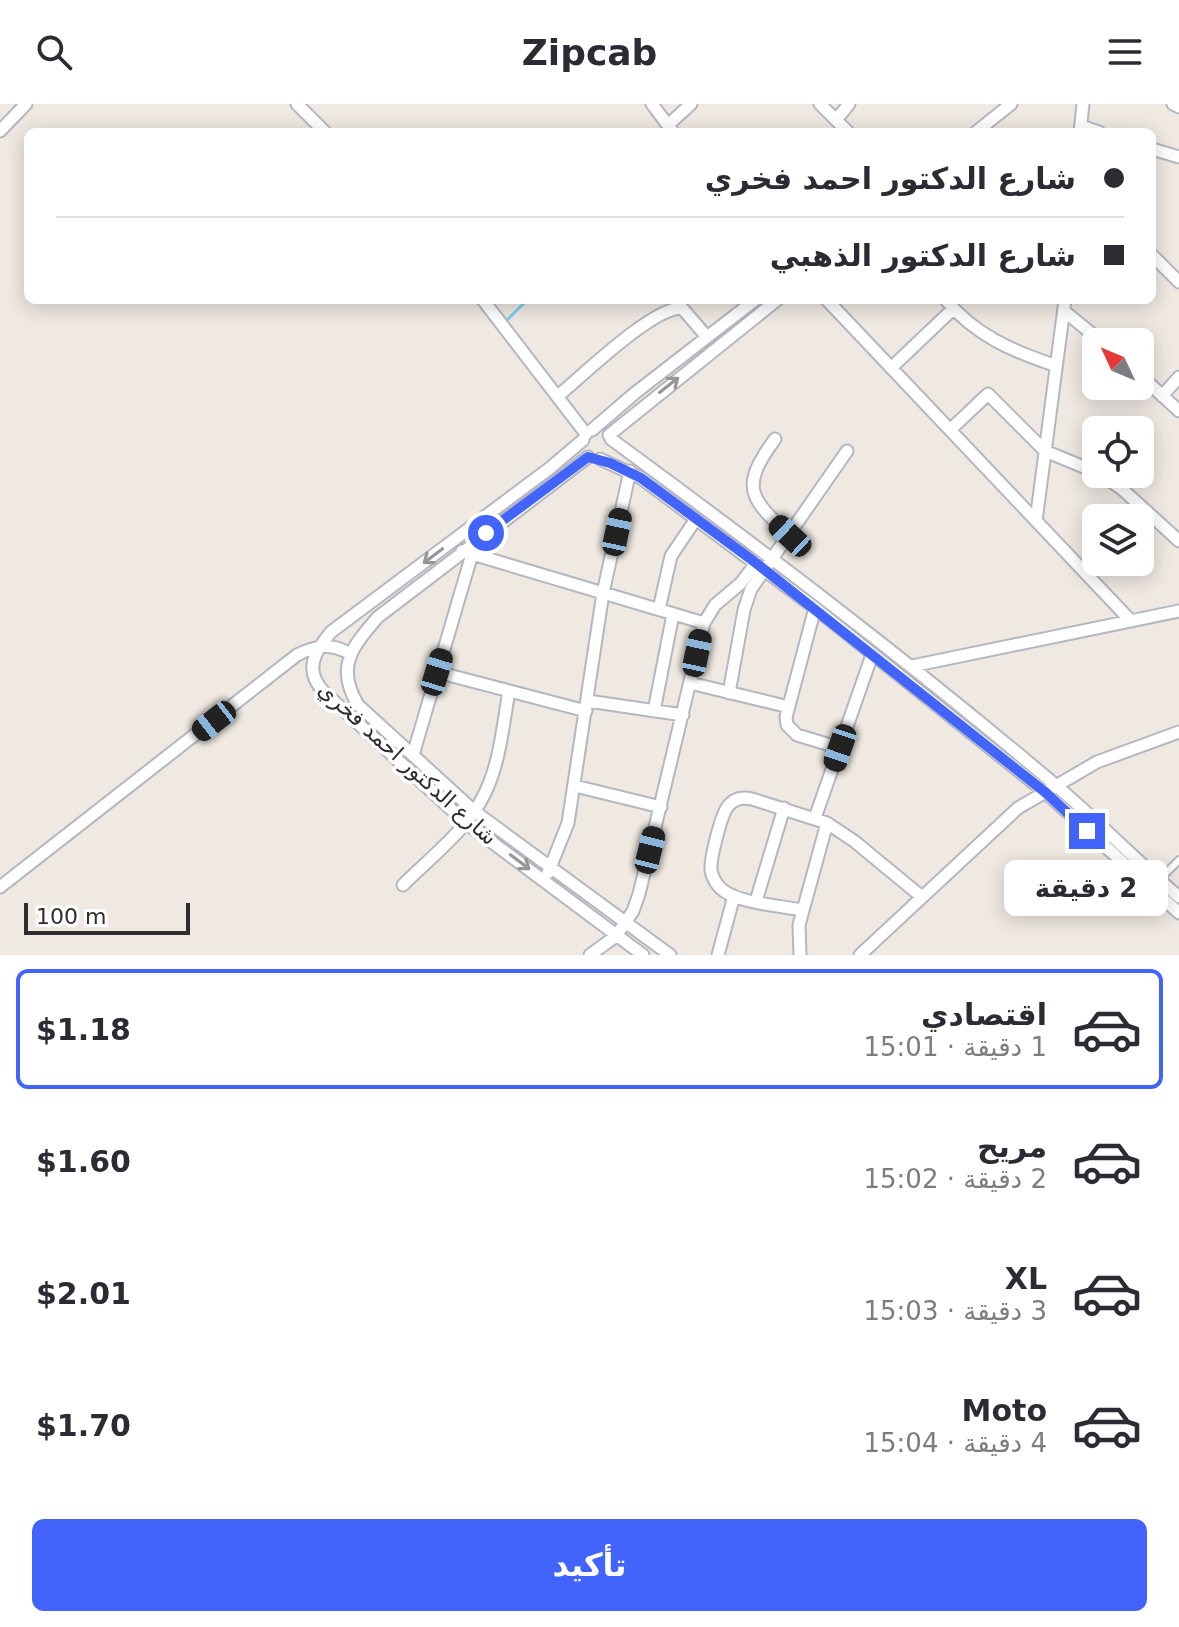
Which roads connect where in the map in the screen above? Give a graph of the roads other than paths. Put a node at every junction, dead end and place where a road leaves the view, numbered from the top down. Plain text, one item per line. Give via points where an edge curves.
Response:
1 (26, 104) edge
2 (297, 104) edge
3 (652, 104) edge
4 (691, 104) edge
5 (820, 104) edge
6 (849, 104) edge
7 (1011, 104) edge
8 (1083, 104) edge
9 (1173, 104) edge
10 (1179, 107) edge
11 (836, 120) junction
12 (321, 128) edge
13 (671, 128) edge
14 (844, 128) edge
15 (981, 128) edge
16 (1081, 128) edge
17 (0, 131) edge
18 (1156, 150) edge
19 (1179, 157) edge
20 (1156, 259) edge
21 (1179, 282) edge
22 (486, 304) edge
23 (750, 304) edge
24 (772, 304) edge
25 (831, 304) edge
26 (949, 304) edge
27 (1064, 306) edge
28 (1087, 328) edge
29 (707, 337) junction
30 (1054, 365) junction
31 (891, 368) junction
32 (1179, 377) edge
33 (1154, 388) edge
34 (558, 396) junction
35 (1162, 396) junction
36 (1179, 411) edge
37 (950, 430) junction
38 (587, 435) junction
39 (610, 437) junction
40 (775, 439) dead end
41 (847, 451) dead end
42 (1045, 451) junction
43 (594, 458) junction
44 (1082, 466) edge
45 (630, 471) junction
46 (1120, 488) edge
47 (696, 519) junction
48 (1036, 521) junction
49 (790, 536) junction
50 (1179, 541) edge
51 (467, 553) junction
52 (774, 558) junction
53 (760, 567) junction
54 (603, 593) junction
55 (815, 608) junction
56 (659, 609) junction
57 (1179, 611) edge
58 (673, 614) junction
59 (1130, 620) junction
60 (704, 623) junction
61 (319, 646) junction
62 (350, 654) junction
63 (872, 655) junction
64 (912, 666) junction
65 (437, 672) junction
66 (348, 682) junction
67 (690, 683) junction
68 (509, 691) junction
69 (324, 692) junction
70 (729, 693) junction
71 (587, 706) junction
72 (789, 707) junction
73 (654, 711) junction
74 (683, 715) junction
75 (1179, 732) edge
76 (840, 748) junction
77 (413, 755) junction
78 (1056, 785) junction
79 (575, 786) junction
80 (1045, 792) junction
81 (661, 807) junction
82 (784, 808) junction
83 (474, 811) junction
84 (821, 820) junction
85 (465, 822) junction
86 (1179, 860) edge
87 (551, 868) junction
88 (544, 880) junction
89 (1159, 880) junction
90 (403, 885) dead end
91 (0, 887) edge
92 (734, 896) junction
93 (922, 897) junction
94 (1179, 897) edge
95 (756, 901) junction
96 (802, 910) junction
97 (1179, 913) edge
98 (625, 922) junction
99 (616, 936) junction
100 (590, 955) edge
101 (643, 955) edge
102 (670, 955) edge
103 (718, 955) edge
104 (800, 955) edge
105 (860, 955) edge

1 - 17 street
2 - 12 street
3 - 13 street
4 - 13 street
5 - 11 street
6 - 11 street
7 - 15 street
8 - 16 street
9 - 10 street
11 - 14 street
18 - 19 street
20 - 21 street
22 - 34 street
23 - 29 street, شارع الدكتور احمد فخري
39 -> 24 street
25 - 31 street
26 - 30 street via 987,337
26 - 31 street
27 - 28 street
27 - 30 street
29 - 34 street via 682,308 665,311
29 - 38 street, شارع الدكتور احمد فخري
30 - 42 street
31 - 37 street
32 - 35 street
33 - 35 street
34 - 38 street
35 - 36 street
37 - 42 street via 988,394
37 - 48 street
38 - 39 street via 604,431
38 - 43 street via 582,446
38 -> 61 street, شارع الدكتور احمد فخري
39 - 43 street via 611,450
39 - 52 street
40 - 49 street via 755,473 753,490 762,510
41 - 49 street
42 - 44 street
42 - 48 street
43 - 45 street
43 - 51 street, شارع الدكتور احمد فخري
45 - 47 street
45 - 54 street
46 - 50 street
47 - 53 street
47 - 56 street via 671,556
48 - 59 street
49 - 52 street
51 - 54 street
51 - 62 street, شارع الدكتور احمد فخري via 378,617
51 - 65 street
52 - 53 street
52 - 64 street
53 - 55 street
53 - 60 street via 715,605
53 - 70 street via 747,599
54 - 56 street
54 - 71 street
55 - 63 street
55 - 72 street
56 - 58 street
57 - 59 street
58 - 60 street
58 - 73 street
59 - 64 street
60 - 67 street
61 - 62 street
61 - 69 street, شارع الدكتور احمد فخري via 312,670
61 - 91 street via 297,655
62 - 66 street, شارع الدكتور احمد فخري
63 - 76 street
63 - 80 street
64 - 78 street
65 - 68 street
65 - 77 street
66 - 69 street
66 - 77 street, شارع الدكتور احمد فخري via 358,705
67 - 70 street
67 - 74 street
68 - 71 street
68 - 83 street via 493,772
69 - 85 street, شارع الدكتور احمد فخري
70 - 72 street
71 - 73 street
71 - 79 street
72 - 76 street via 791,731
73 - 74 street
74 - 81 street
75 - 78 street via 1097,762
76 - 84 street
77 - 83 street, شارع الدكتور احمد فخري
78 - 80 street
78 - 89 street
79 - 81 street
79 - 87 street
80 - 93 street via 1003,820
80 - 97 street
81 - 98 street via 639,894
82 - 84 street
82 - 92 street via 745,798 727,807 711,868 717,884
82 - 95 street
83 - 85 street
83 - 87 street, شارع الدكتور احمد فخري
84 - 93 street
84 - 96 street
85 -> 88 street, شارع الدكتور احمد فخري
85 - 90 street
86 - 89 lane
87 - 88 street
87 - 98 street, شارع الدكتور احمد فخري
88 - 99 street, شارع الدكتور احمد فخري
89 - 94 street
92 - 95 street
92 - 103 street
93 - 105 street
95 - 96 street
96 - 104 street
98 - 99 street
98 - 102 street, شارع الدكتور احمد فخري
99 - 100 street
99 - 101 street, شارع الدكتور احمد فخري

